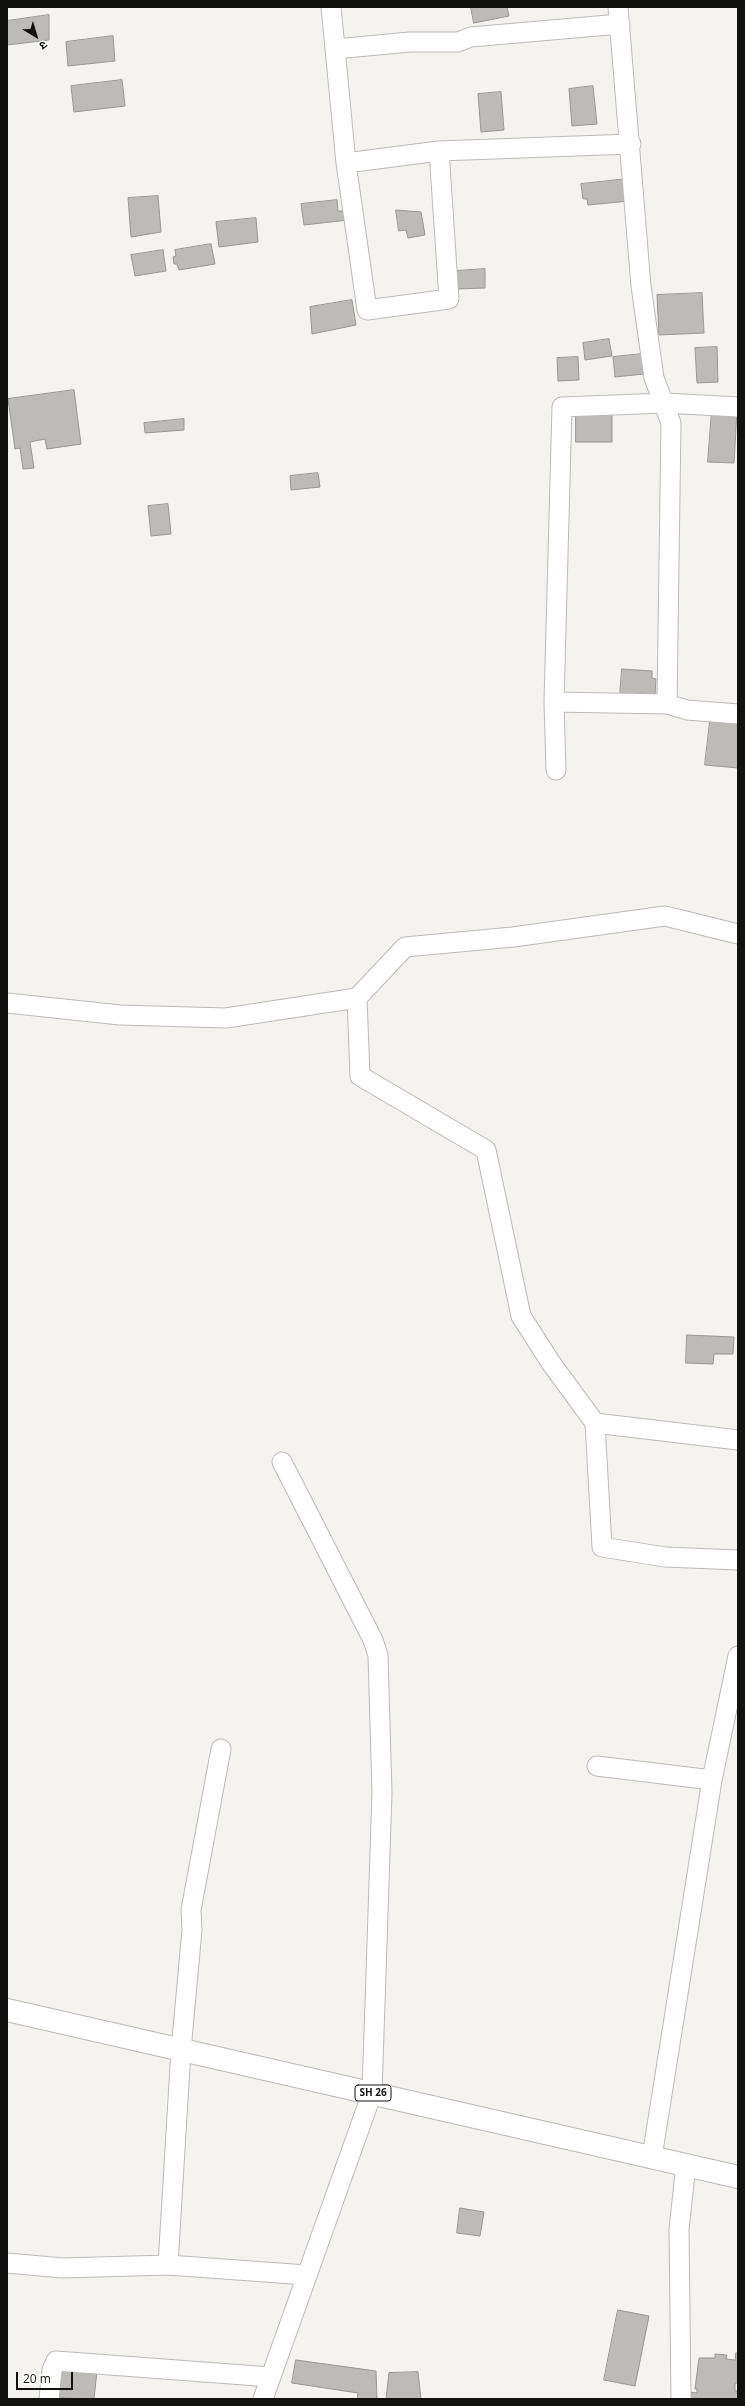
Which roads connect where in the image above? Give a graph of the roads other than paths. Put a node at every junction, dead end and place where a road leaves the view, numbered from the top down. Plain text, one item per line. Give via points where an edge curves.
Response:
1 (331, 7) edge
2 (619, 16) edge
3 (335, 49) junction
4 (631, 144) junction
5 (439, 151) junction
6 (346, 163) junction
7 (665, 403) junction
8 (738, 407) edge
9 (554, 702) junction
10 (667, 704) junction
11 (738, 714) edge
12 (556, 770) dead end
13 (738, 934) edge
14 (357, 998) junction
15 (7, 1003) edge
16 (594, 1423) junction
17 (738, 1440) edge
18 (282, 1462) dead end
19 (738, 1560) edge
20 (738, 1656) edge
21 (221, 1749) dead end
22 (597, 1766) dead end
23 (712, 1780) junction
24 (7, 2010) edge
25 (181, 2050) junction
26 (372, 2093) junction
27 (652, 2157) junction
28 (686, 2165) junction
29 (738, 2177) edge
30 (7, 2262) edge
31 (168, 2265) junction
32 (307, 2275) junction
33 (271, 2377) junction
34 (49, 2399) edge
35 (263, 2399) edge
36 (682, 2399) edge

1 - 3 street
2 - 3 street via 471,37 458,42 410,42
2 - 4 street
3 - 6 street
4 - 5 street
4 - 7 street via 642,294 654,378
5 - 6 street
5 - 6 street via 449,299 367,310
7 - 8 street
7 - 9 street via 562,407
7 - 10 street via 671,423
9 - 10 street
9 - 12 street
10 - 11 street via 687,710
13 - 14 street via 665,916 512,937 406,947
14 - 15 street via 226,1018 120,1015
14 - 16 street via 360,1076 486,1150 521,1316
16 - 17 street
16 - 19 street via 602,1547 665,1557
18 - 26 street via 373,1640 378,1655 382,1793
20 - 23 street
21 - 25 street via 195,1885
22 - 23 street
23 - 27 street
24 - 25 main road, SH 26
25 - 26 main road, SH 26
25 - 31 street
26 - 27 main road, SH 26
26 - 32 street
27 - 28 main road, SH 26
28 - 29 main road, SH 26
28 - 36 street via 679,2229
30 - 31 street via 63,2268
31 - 32 street
32 - 33 street
33 - 34 street via 56,2361 52,2370
33 - 35 street

